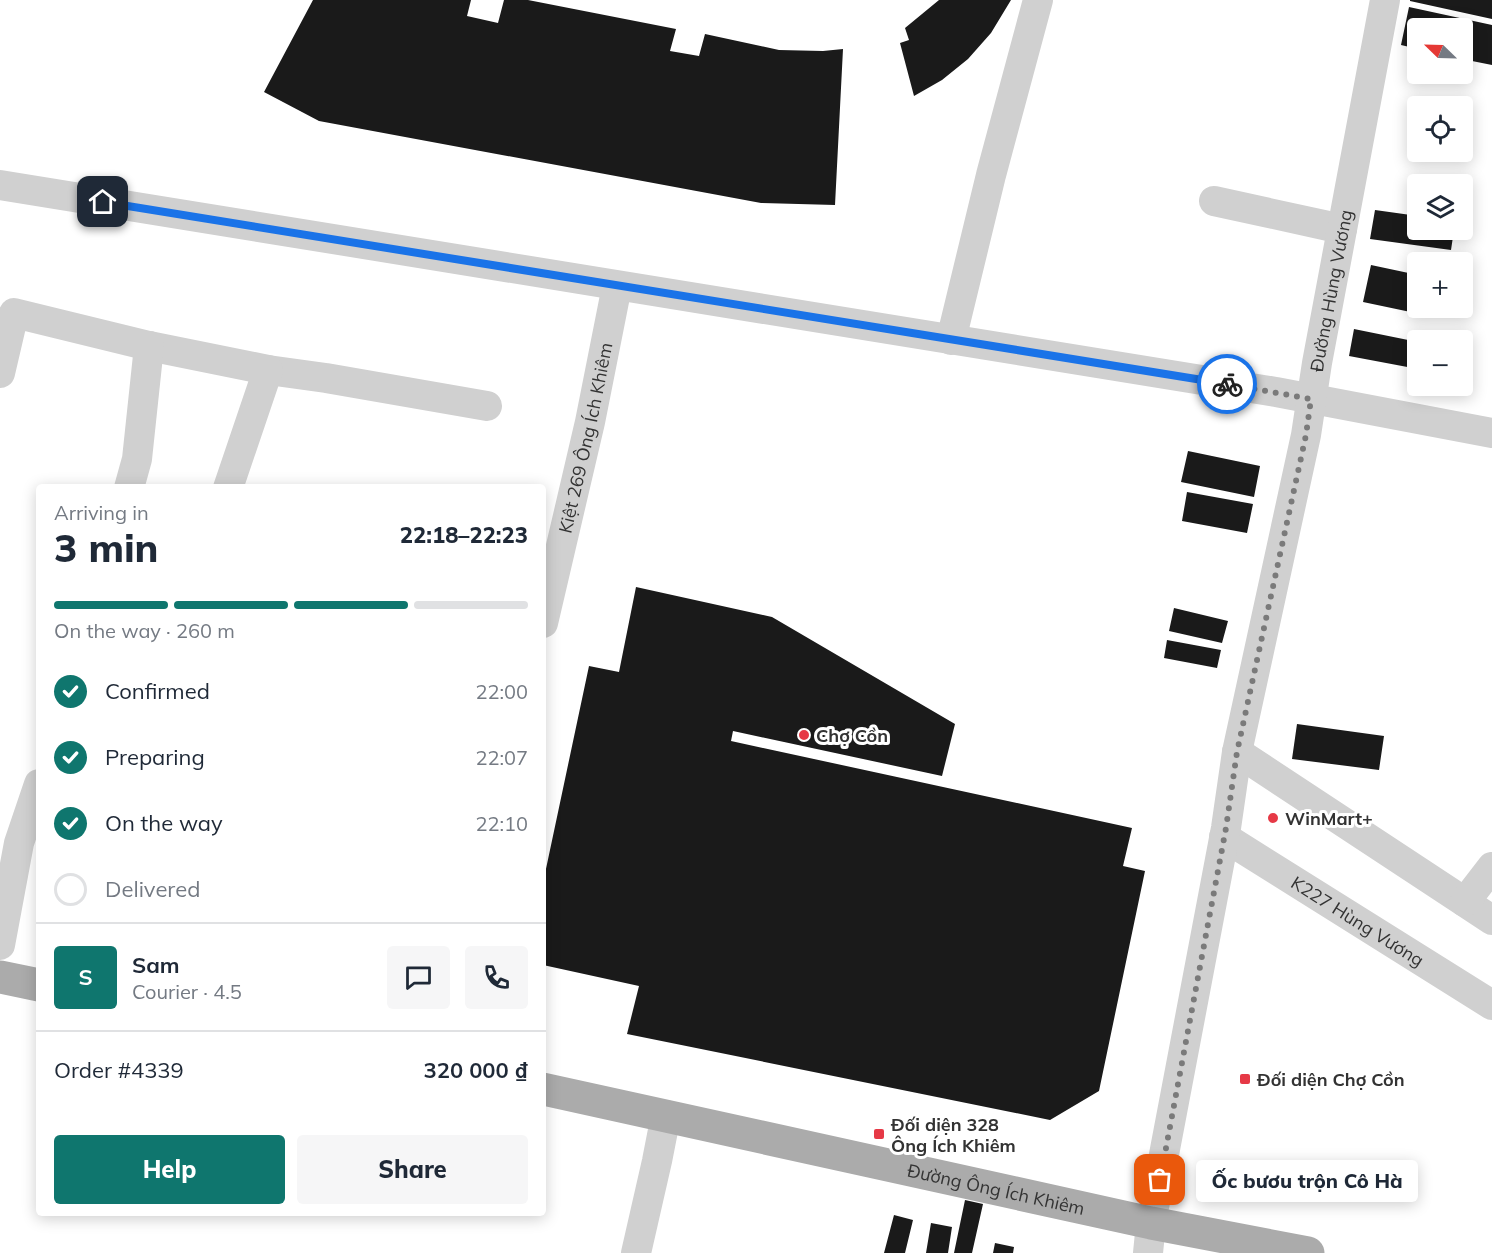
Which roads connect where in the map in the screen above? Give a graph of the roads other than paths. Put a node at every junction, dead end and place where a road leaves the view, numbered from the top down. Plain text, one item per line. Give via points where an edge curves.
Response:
1 (1038, 0) edge
2 (1385, 0) edge
3 (0, 185) edge
4 (1214, 201) dead end
5 (1342, 229) junction
6 (617, 286) junction
7 (7, 311) edge
8 (951, 340) junction
9 (149, 346) junction
10 (268, 370) junction
11 (0, 373) edge
12 (1311, 399) junction
13 (487, 406) dead end
14 (1492, 434) edge
15 (130, 484) edge
16 (229, 484) edge
17 (546, 610) edge
18 (1237, 752) junction
19 (36, 793) edge
20 (1224, 837) junction
21 (1492, 867) edge
22 (1465, 902) junction
23 (1492, 920) edge
24 (0, 945) edge
25 (0, 977) edge
26 (36, 984) edge
27 (1492, 1005) edge
28 (546, 1090) edge
29 (666, 1115) junction
30 (1149, 1238) edge
31 (636, 1253) edge
32 (1308, 1253) edge

1 - 8 street
2 - 5 street, Đường Hùng Vương
3 - 6 street
4 - 5 street
5 - 12 street, Đường Hùng Vương
6 - 8 street
6 - 17 street, Kiệt 269 Ông Ích Khiêm
7 - 9 street
7 - 11 street
8 - 12 street
9 - 10 street
9 - 15 street via 137,459
10 - 13 street
10 - 16 street
12 - 14 street
12 - 18 street, Đường Hùng Vương
18 - 20 street, Đường Hùng Vương
18 - 22 street
19 - 24 street via 19,843
20 - 27 street, K227 Hùng Vương
20 - 30 street, Đường Hùng Vương
21 - 22 street
22 - 23 street
25 - 26 main road
28 - 29 main road, Đường Ông Ích Khiêm
29 - 30 main road, Đường Ông Ích Khiêm
29 - 31 street
30 - 32 main road, Đường Ông Ích Khiêm via 1253,1244

